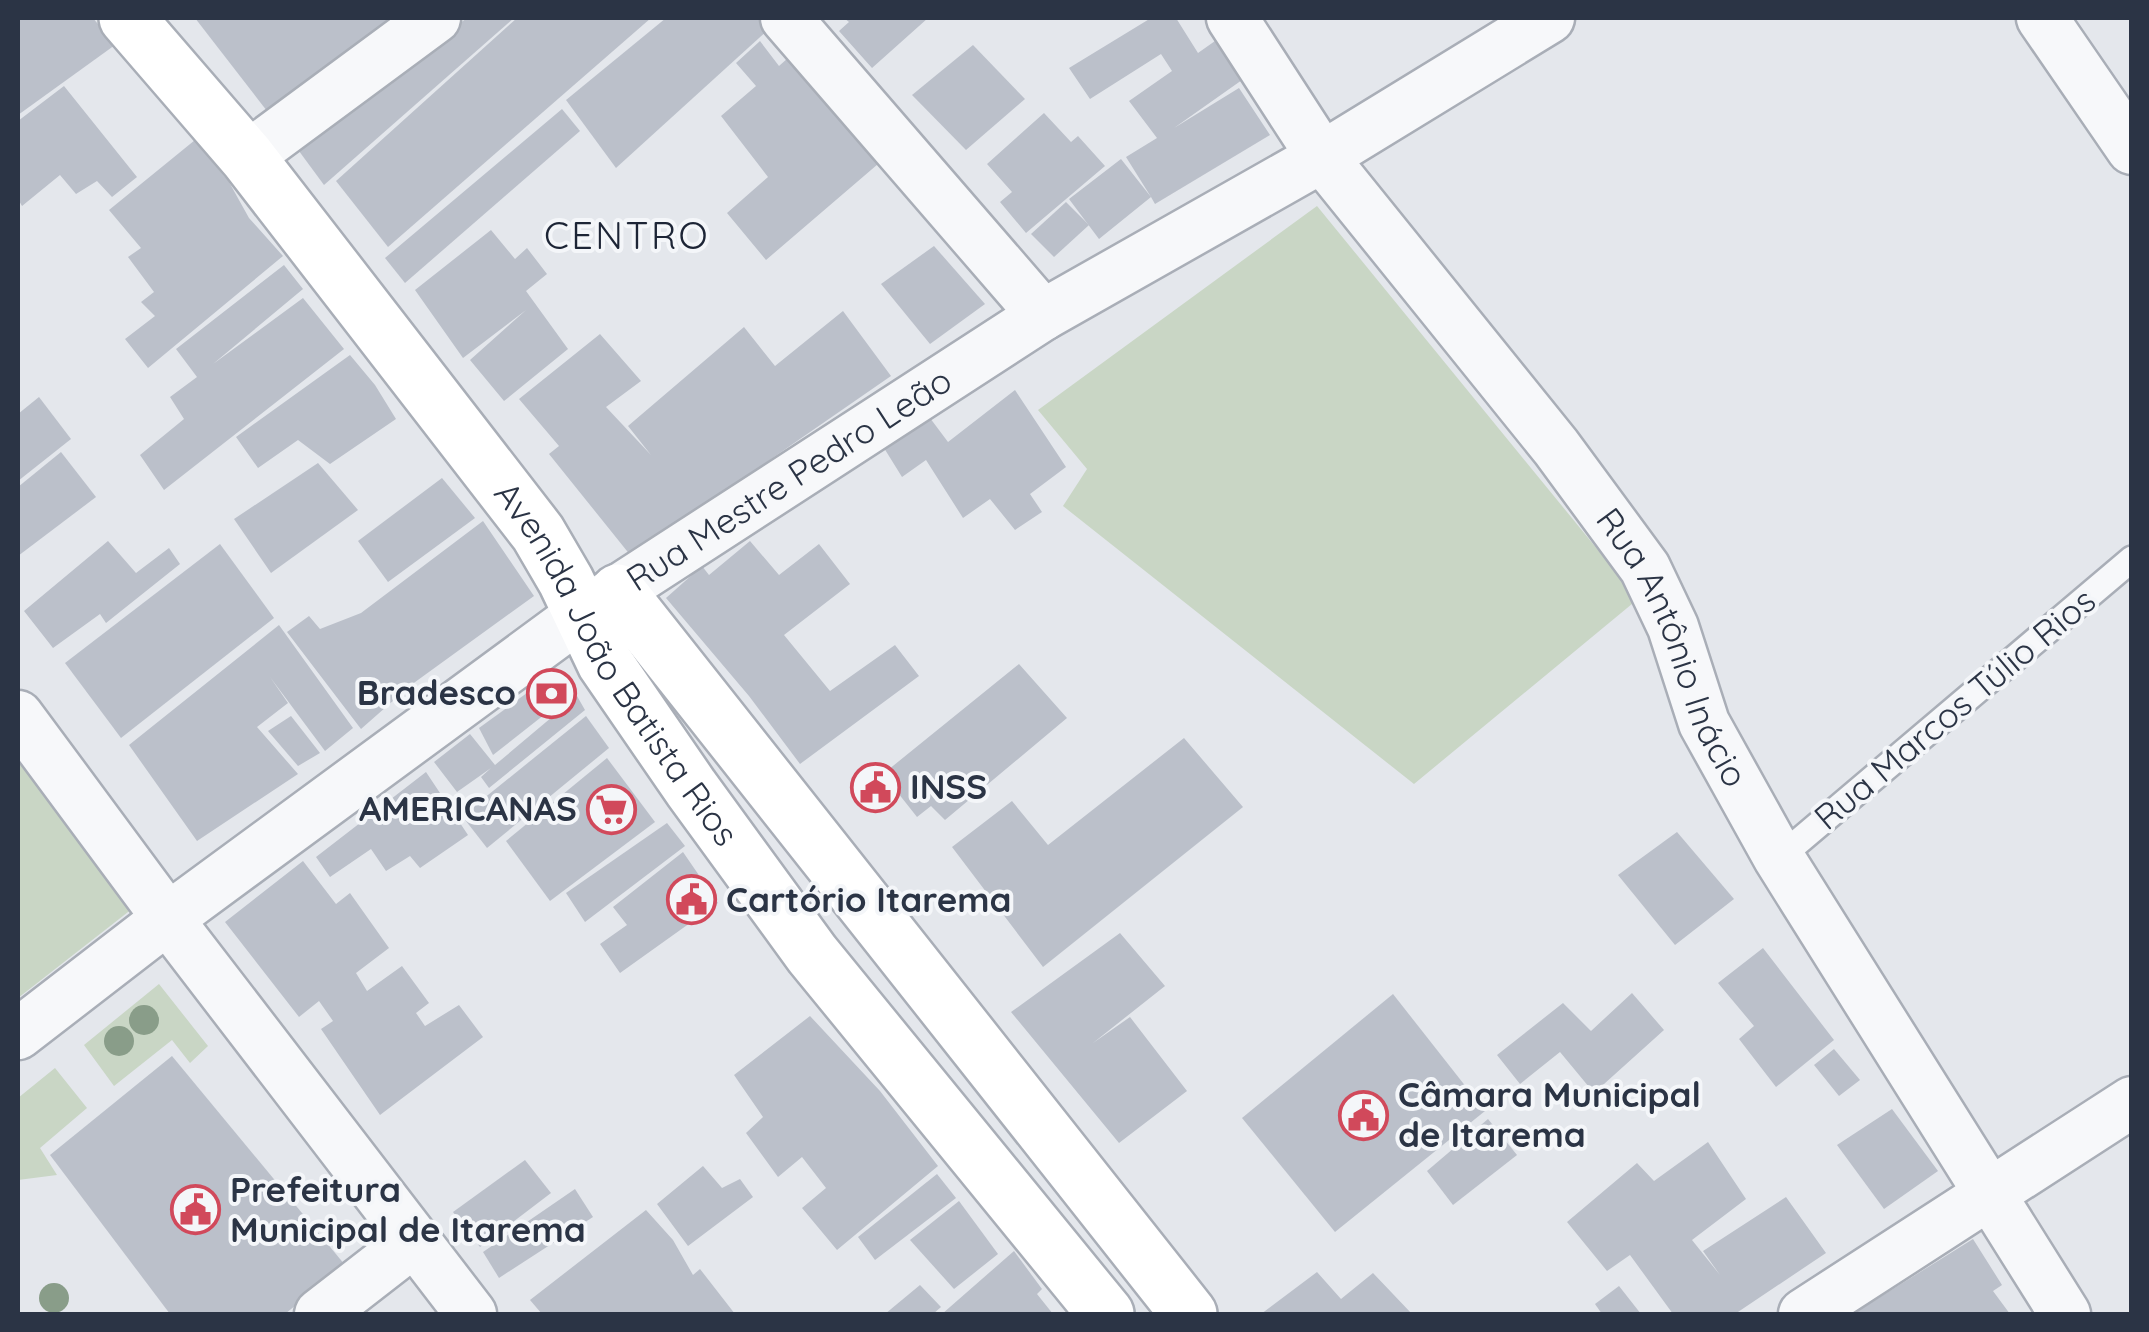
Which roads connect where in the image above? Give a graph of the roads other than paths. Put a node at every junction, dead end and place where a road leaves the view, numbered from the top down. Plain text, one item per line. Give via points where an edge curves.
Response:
1 (128, 18) edge
2 (434, 18) edge
3 (786, 18) edge
4 (1232, 18) edge
5 (1549, 18) edge
6 (2042, 18) edge
7 (2132, 149) edge
8 (248, 157) junction
9 (1322, 157) junction
10 (1043, 315) junction
11 (2132, 559) edge
12 (600, 603) junction
13 (18, 716) edge
14 (1779, 858) junction
15 (167, 919) junction
16 (18, 1034) edge
17 (2132, 1102) edge
18 (1988, 1194) junction
19 (414, 1241) junction
20 (320, 1314) edge
21 (471, 1314) edge
22 (1106, 1314) edge
23 (1189, 1314) edge
24 (1804, 1314) edge
25 (2065, 1314) edge

1 - 8 street, Avenida João Batista Rios
2 - 8 street
3 - 10 street
4 - 9 street, Rua Antônio Inácio
5 - 9 street, Rua Mestre Pedro Leão
6 - 7 street
8 - 12 street, Avenida João Batista Rios via 538,533
9 - 10 street, Rua Mestre Pedro Leão
9 - 14 street, Rua Antônio Inácio via 1645,568 1673,627 1704,722
10 - 12 street, Rua Mestre Pedro Leão
11 - 14 lane, Rua Marcos Túlio Rios
12 - 15 street, Rua Mestre Pedro Leão
12 - 22 street, Avenida João Batista Rios via 605,662 691,788 812,954
12 - 23 street, Avenida João Batista Rios
13 - 15 street
14 - 18 street, Rua Antônio Inácio
15 - 16 street, Rua Mestre Pedro Leão
15 - 19 street
17 - 18 street
18 - 24 street
18 - 25 street, Rua Antônio Inácio
19 - 20 street
19 - 21 street

